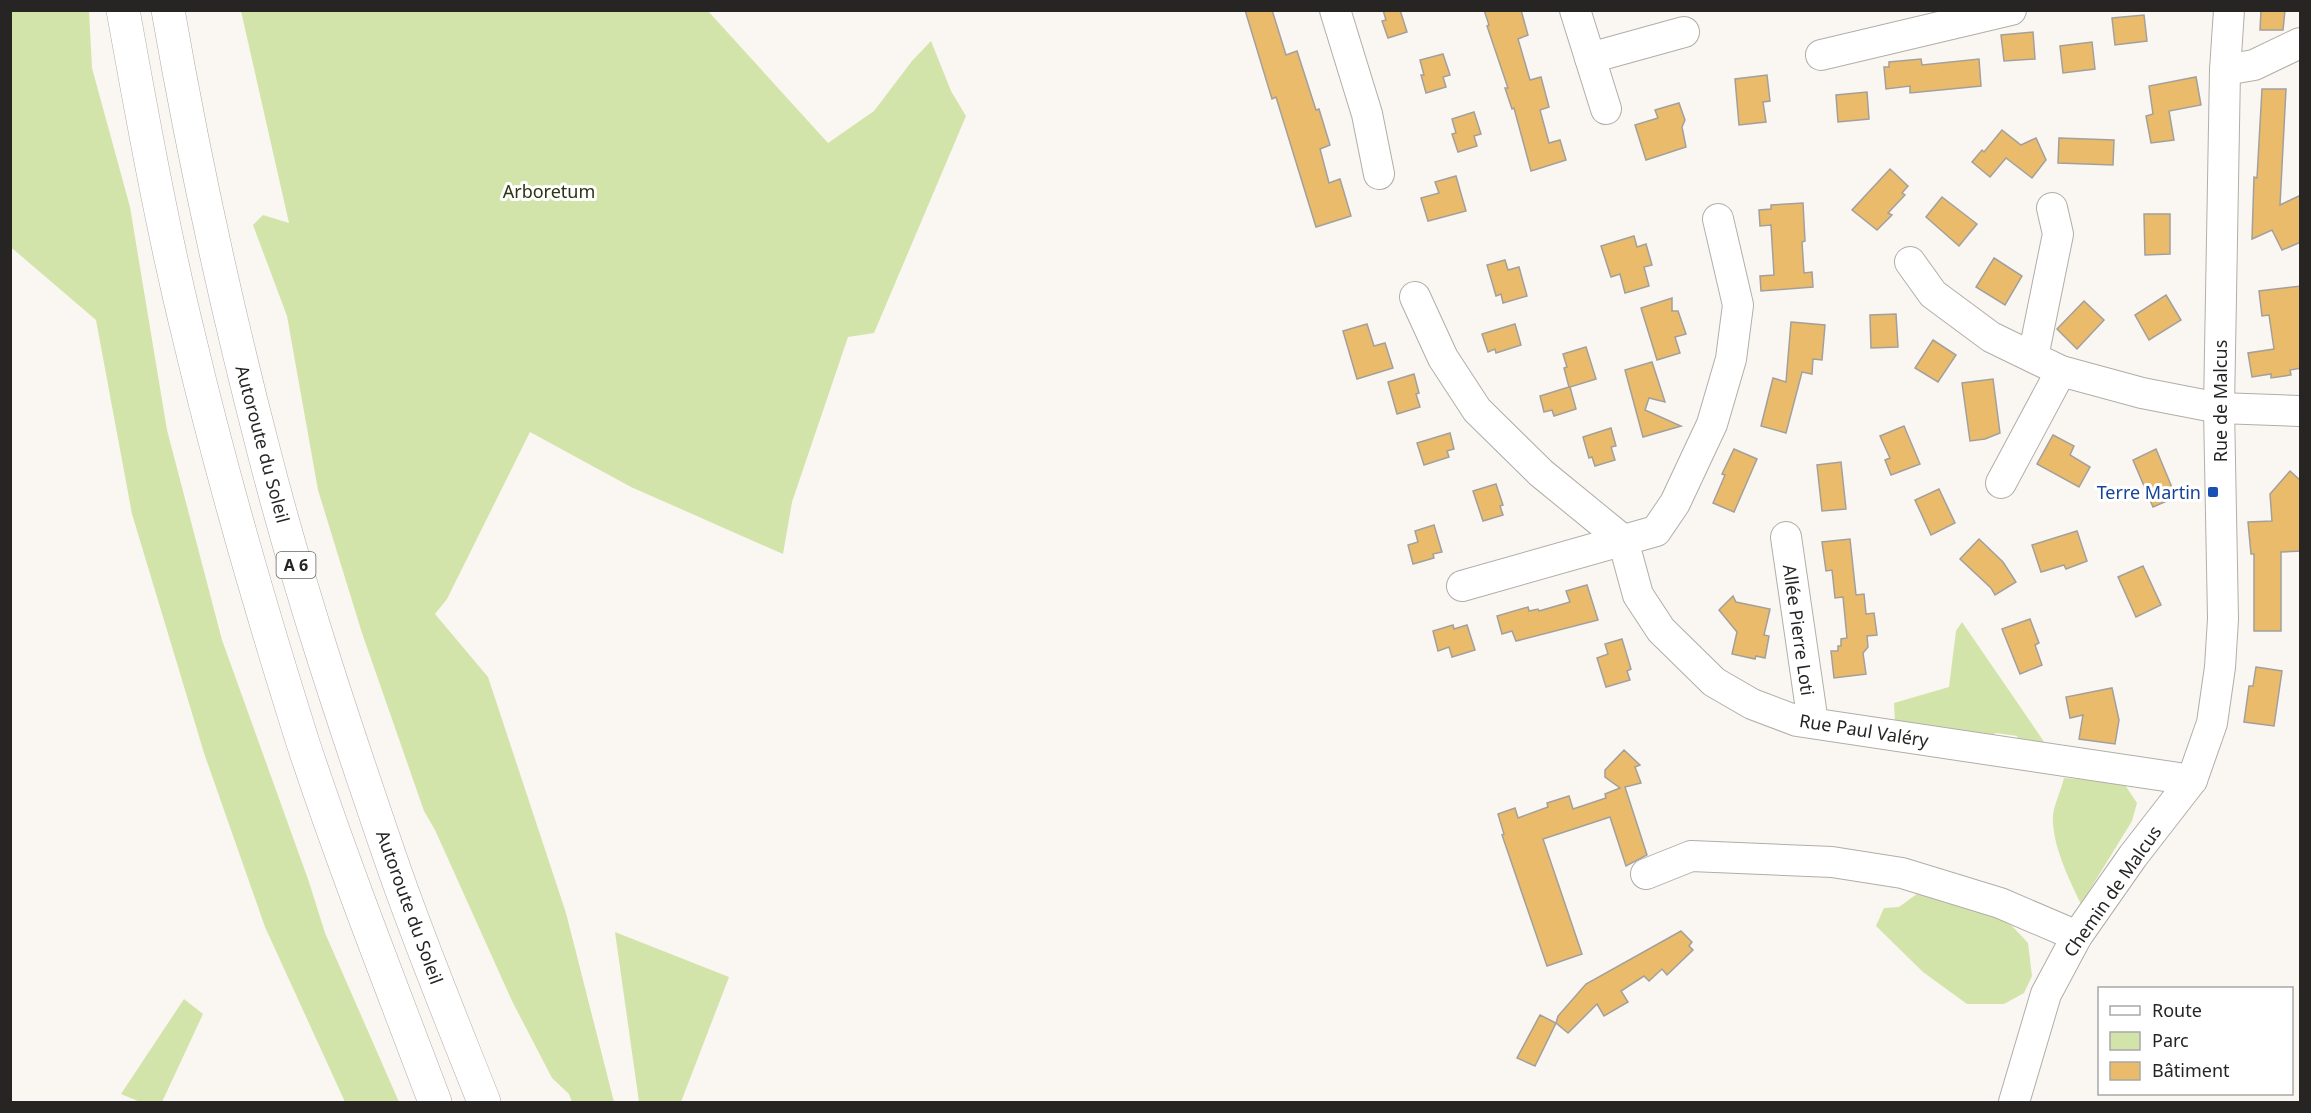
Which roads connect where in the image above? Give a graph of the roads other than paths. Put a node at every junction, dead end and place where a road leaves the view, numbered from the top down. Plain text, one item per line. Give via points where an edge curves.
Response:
1 (123, 10) edge
2 (168, 10) edge
3 (1335, 10) edge
4 (1575, 10) edge
5 (2011, 10) edge
6 (2229, 10) edge
7 (1684, 32) dead end
8 (2301, 43) edge
9 (1821, 55) dead end
10 (1590, 58) junction
11 (2224, 70) junction
12 (1606, 109) dead end
13 (1379, 174) dead end
14 (2052, 208) dead end
15 (1718, 219) dead end
16 (1910, 261) dead end
17 (1415, 297) dead end
18 (2032, 357) junction
19 (2061, 371) junction
20 (2219, 408) junction
21 (2301, 411) edge
22 (2001, 483) dead end
23 (1786, 537) dead end
24 (1623, 540) junction
25 (1462, 586) dead end
26 (1813, 723) junction
27 (2189, 783) junction
28 (1646, 874) dead end
29 (2077, 936) junction
30 (435, 1102) edge
31 (484, 1102) edge
32 (2014, 1102) edge

1 - 30 highway, A 6 via 189,340 260,602 351,882
2 - 31 highway, Autoroute du Soleil / A 6 via 232,325 302,588 391,860
3 - 13 street via 1367,114
4 - 10 street
5 - 9 street
6 - 11 street, Rue de Malcus
7 - 10 street
8 - 11 street via 2254,65
10 - 12 street
11 - 20 street, Rue de Malcus
14 - 18 street via 2058,234
15 - 24 street via 1738,305 1731,359 1712,424 1675,503 1656,531
16 - 18 street via 1933,294 1991,337
17 - 24 street via 1443,358 1477,410 1541,473
18 - 19 street
19 - 20 street
19 - 22 street
20 - 21 street
20 - 27 street, Rue de Malcus via 2223,619 2220,667 2212,723
23 - 26 street, Allée Pierre Loti
24 - 25 street
24 - 26 street, Rue Paul Valéry via 1638,596 1661,630 1714,682 1752,704
26 - 27 street, Rue Paul Valéry
27 - 29 street, Chemin de Malcus
28 - 29 street via 1691,856 1832,862 1902,873 1989,899
29 - 32 street, Chemin de Malcus via 2046,993

